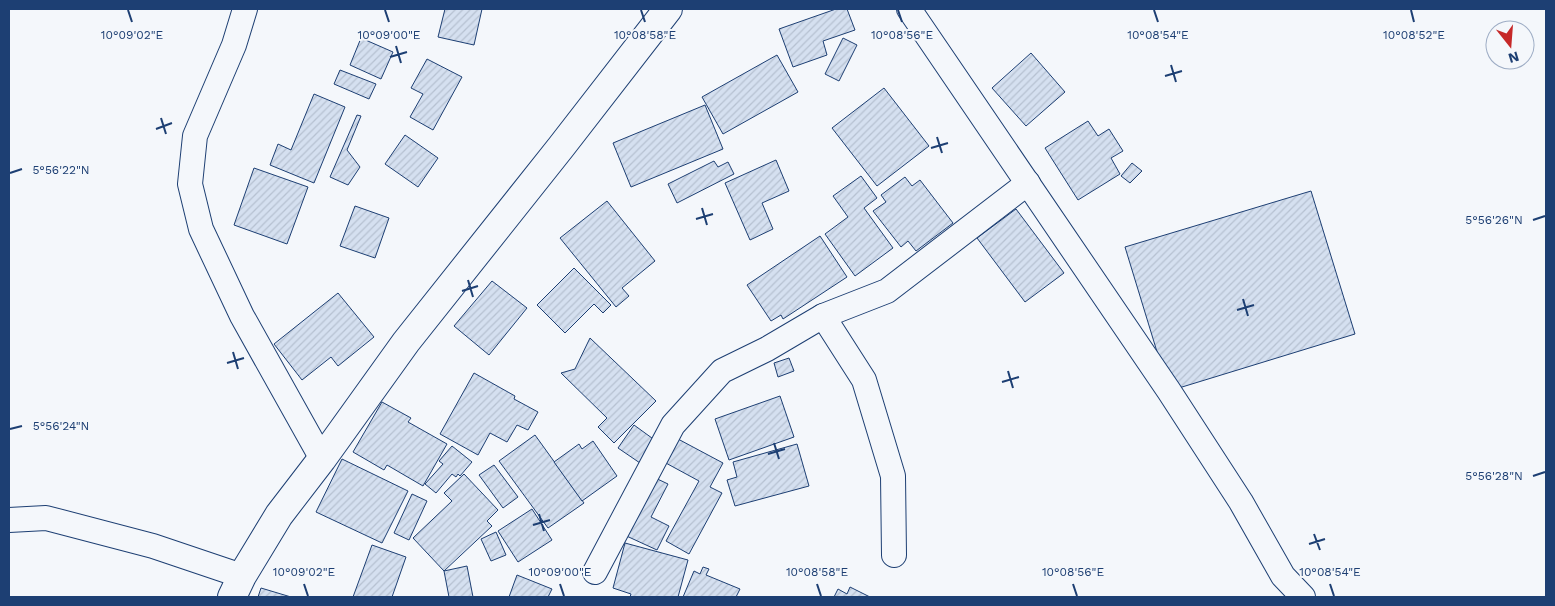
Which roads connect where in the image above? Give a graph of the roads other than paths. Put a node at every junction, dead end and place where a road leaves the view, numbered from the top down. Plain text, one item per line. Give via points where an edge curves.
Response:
1 (244, 9) edge
2 (668, 9) edge
3 (909, 9) edge
4 (1028, 183) junction
5 (823, 316) junction
6 (322, 459) junction
7 (9, 520) edge
8 (894, 554) dead end
9 (595, 572) dead end
10 (237, 587) edge
11 (1280, 587) edge
12 (1303, 597) edge

1 - 6 street via 234,45 195,136 190,184 201,229 242,316
2 - 6 street via 406,342
3 - 4 street
4 - 5 street via 887,291
4 - 11 street via 1241,502
5 - 8 street via 864,380 893,476
5 - 9 street via 722,371 672,425
6 - 10 street via 279,515
7 - 10 street via 46,518 153,546
11 - 12 street

